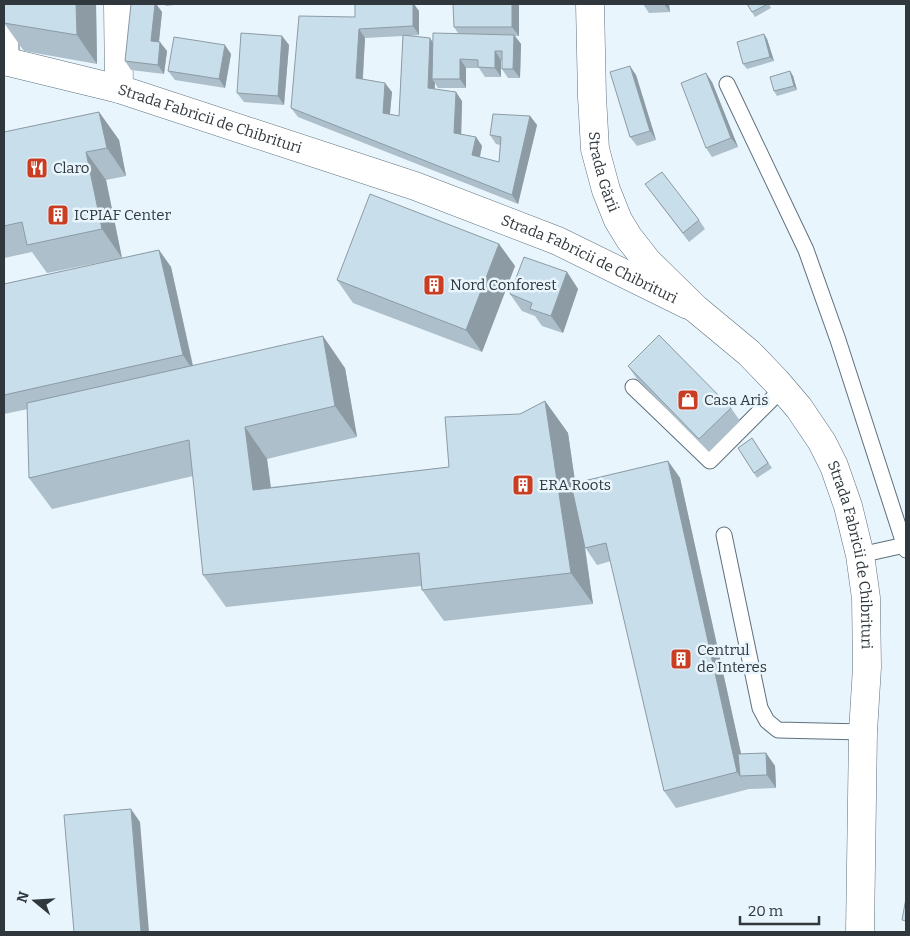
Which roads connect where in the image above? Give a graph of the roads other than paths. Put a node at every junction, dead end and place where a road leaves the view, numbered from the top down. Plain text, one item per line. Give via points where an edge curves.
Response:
1 (11, 4) edge
2 (118, 4) edge
3 (590, 4) edge
4 (8, 62) edge
5 (727, 84) dead end
6 (119, 89) junction
7 (696, 309) junction
8 (633, 387) edge
9 (782, 389) junction
10 (724, 535) dead end
11 (906, 548) edge
12 (860, 555) junction
13 (863, 732) junction
14 (860, 932) edge

1 - 4 lane
2 - 6 street
3 - 7 street, Strada Gării via 595,149 606,190 629,238 647,261
4 - 6 street, Strada Fabricii de Chibrituri
5 - 11 lane via 806,250
6 - 7 street, Strada Fabricii de Chibrituri via 414,186 558,241
7 - 9 street, Strada Fabricii de Chibrituri via 749,353
8 - 9 lane via 710,461
9 - 12 street, Strada Fabricii de Chibrituri via 822,442 834,466
10 - 13 lane via 760,708 767,721 778,730
11 - 12 lane
12 - 13 street, Strada Fabricii de Chibrituri via 866,598 867,667
13 - 14 street, Strada Fabricii de Chibrituri

